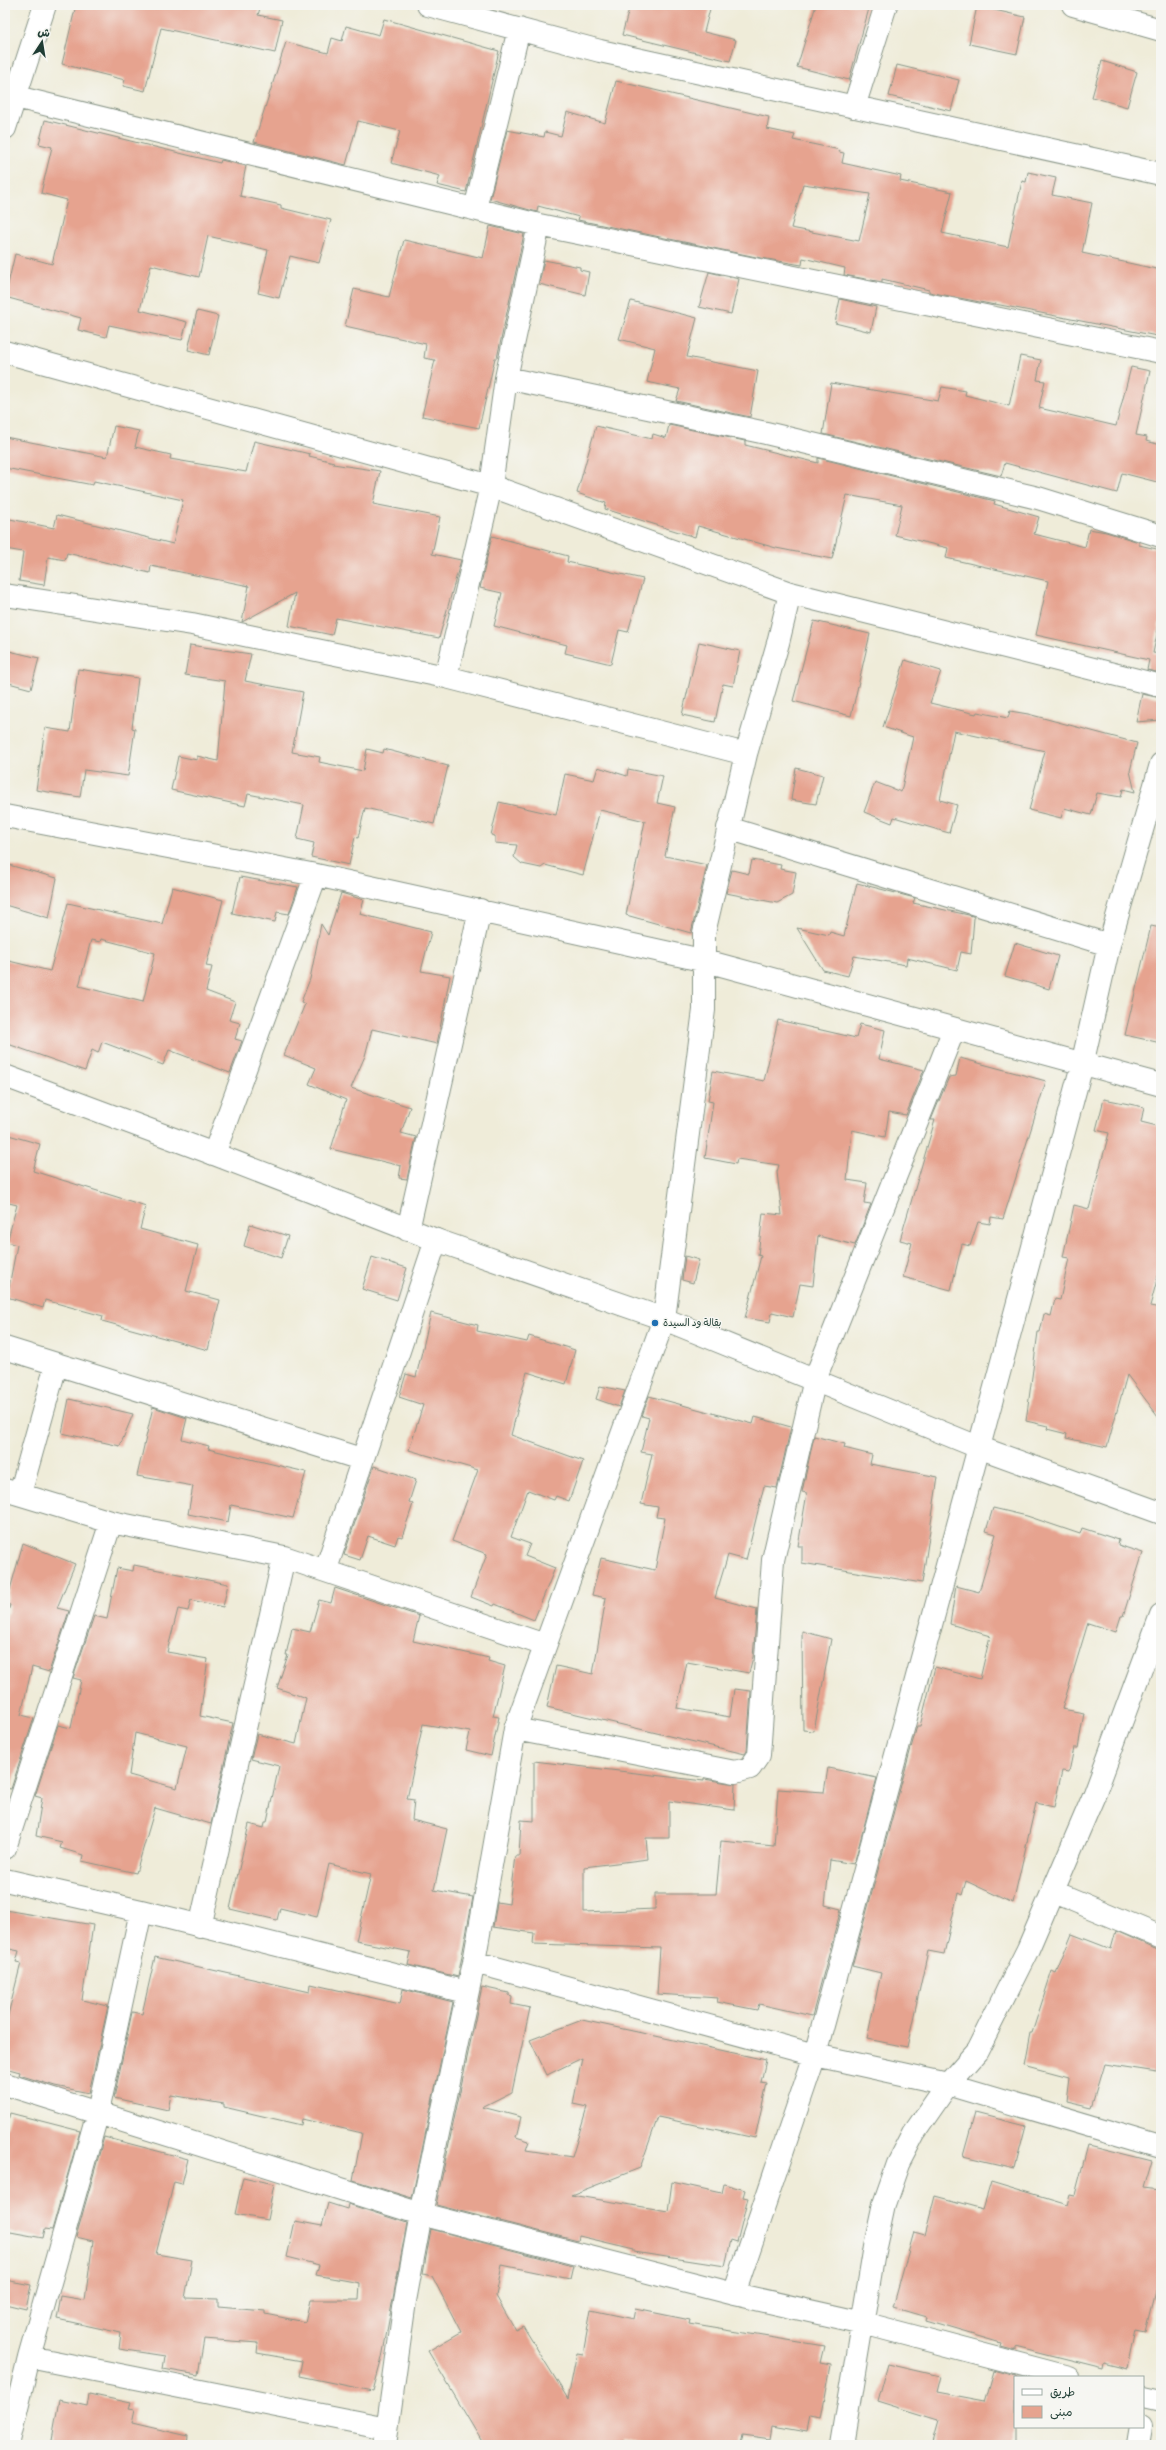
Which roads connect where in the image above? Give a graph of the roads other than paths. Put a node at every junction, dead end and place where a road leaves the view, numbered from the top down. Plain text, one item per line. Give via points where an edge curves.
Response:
1 (45, 5) edge
2 (428, 5) edge
3 (886, 5) edge
4 (1073, 5) edge
5 (519, 29) junction
6 (1161, 30) edge
7 (13, 87) edge
8 (854, 107) junction
9 (5, 128) edge
10 (1161, 174) edge
11 (475, 209) junction
12 (539, 225) junction
13 (5, 352) edge
14 (1161, 352) edge
15 (506, 378) junction
16 (491, 486) junction
17 (1161, 536) edge
18 (790, 593) junction
19 (5, 595) edge
20 (446, 677) junction
21 (1161, 686) edge
22 (746, 754) junction
23 (1161, 764) edge
24 (5, 816) edge
25 (728, 828) junction
26 (316, 875) junction
27 (480, 910) junction
28 (1109, 945) junction
29 (706, 961) junction
30 (954, 1029) junction
31 (1082, 1065) junction
32 (5, 1076) edge
33 (1161, 1085) edge
34 (214, 1154) junction
35 (408, 1230) junction
36 (436, 1240) junction
37 (664, 1319) junction
38 (5, 1348) edge
39 (56, 1365) junction
40 (815, 1379) junction
41 (978, 1447) junction
42 (361, 1459) junction
43 (12, 1492) edge
44 (1161, 1513) edge
45 (111, 1522) junction
46 (284, 1557) junction
47 (326, 1569) junction
48 (1161, 1615) edge
49 (545, 1645) junction
50 (515, 1729) junction
51 (5, 1848) edge
52 (5, 1880) edge
53 (1054, 1892) junction
54 (140, 1911) junction
55 (200, 1927) junction
56 (1161, 1937) edge
57 (474, 1962) junction
58 (466, 1992) junction
59 (815, 2055) junction
60 (5, 2084) edge
61 (948, 2084) junction
62 (98, 2112) junction
63 (1161, 2147) edge
64 (421, 2214) junction
65 (734, 2294) junction
66 (863, 2323) junction
67 (29, 2356) junction
68 (1064, 2376) edge
69 (1140, 2428) edge
70 (386, 2436) edge
71 (8, 2445) edge
72 (842, 2445) edge
73 (1137, 2445) edge

1 - 7 street
2 - 5 street
3 - 8 street
4 - 6 street
5 - 8 street via 600,51
5 - 11 street
7 - 9 street
7 - 11 street
8 - 10 street
11 - 12 street
12 - 14 street
12 - 15 street
13 - 16 street
15 - 16 street
15 - 17 street via 766,433 1031,496
16 - 18 street
16 - 20 street
18 - 21 street
18 - 22 street
19 - 20 street via 192,624
20 - 22 street
22 - 25 street
23 - 28 street
24 - 26 street
25 - 28 street
25 - 29 street via 704,933
26 - 27 street
26 - 34 street
27 - 29 street
27 - 35 street
28 - 31 street
29 - 30 street
29 - 37 street via 704,1010
30 - 31 street
30 - 40 street
31 - 33 street
31 - 41 street
32 - 34 street
34 - 35 street
35 - 36 street
36 - 37 street
36 - 42 street
37 - 40 street
37 - 49 street
38 - 39 street
39 - 42 street
39 - 43 street
40 - 41 street
40 - 50 street via 773,1560 759,1755 750,1768 735,1772
41 - 44 street
41 - 59 street
42 - 47 street
43 - 45 street
45 - 46 street
45 - 51 street
46 - 47 street
46 - 55 street
47 - 49 street
48 - 53 street via 1095,1793
49 - 50 street
50 - 57 street
52 - 54 street
53 - 56 street
53 - 61 street via 977,2051
54 - 55 street
54 - 62 street
55 - 58 street
57 - 58 street
57 - 59 street
58 - 64 street
59 - 61 street
59 - 65 street
60 - 62 street
61 - 63 street
61 - 66 street via 914,2132 893,2178 876,2239
62 - 64 street
62 - 67 street
64 - 65 street
64 - 70 street via 405,2301
65 - 66 street
66 - 68 street
66 - 72 street
67 - 70 street
67 - 71 street
69 - 73 street

